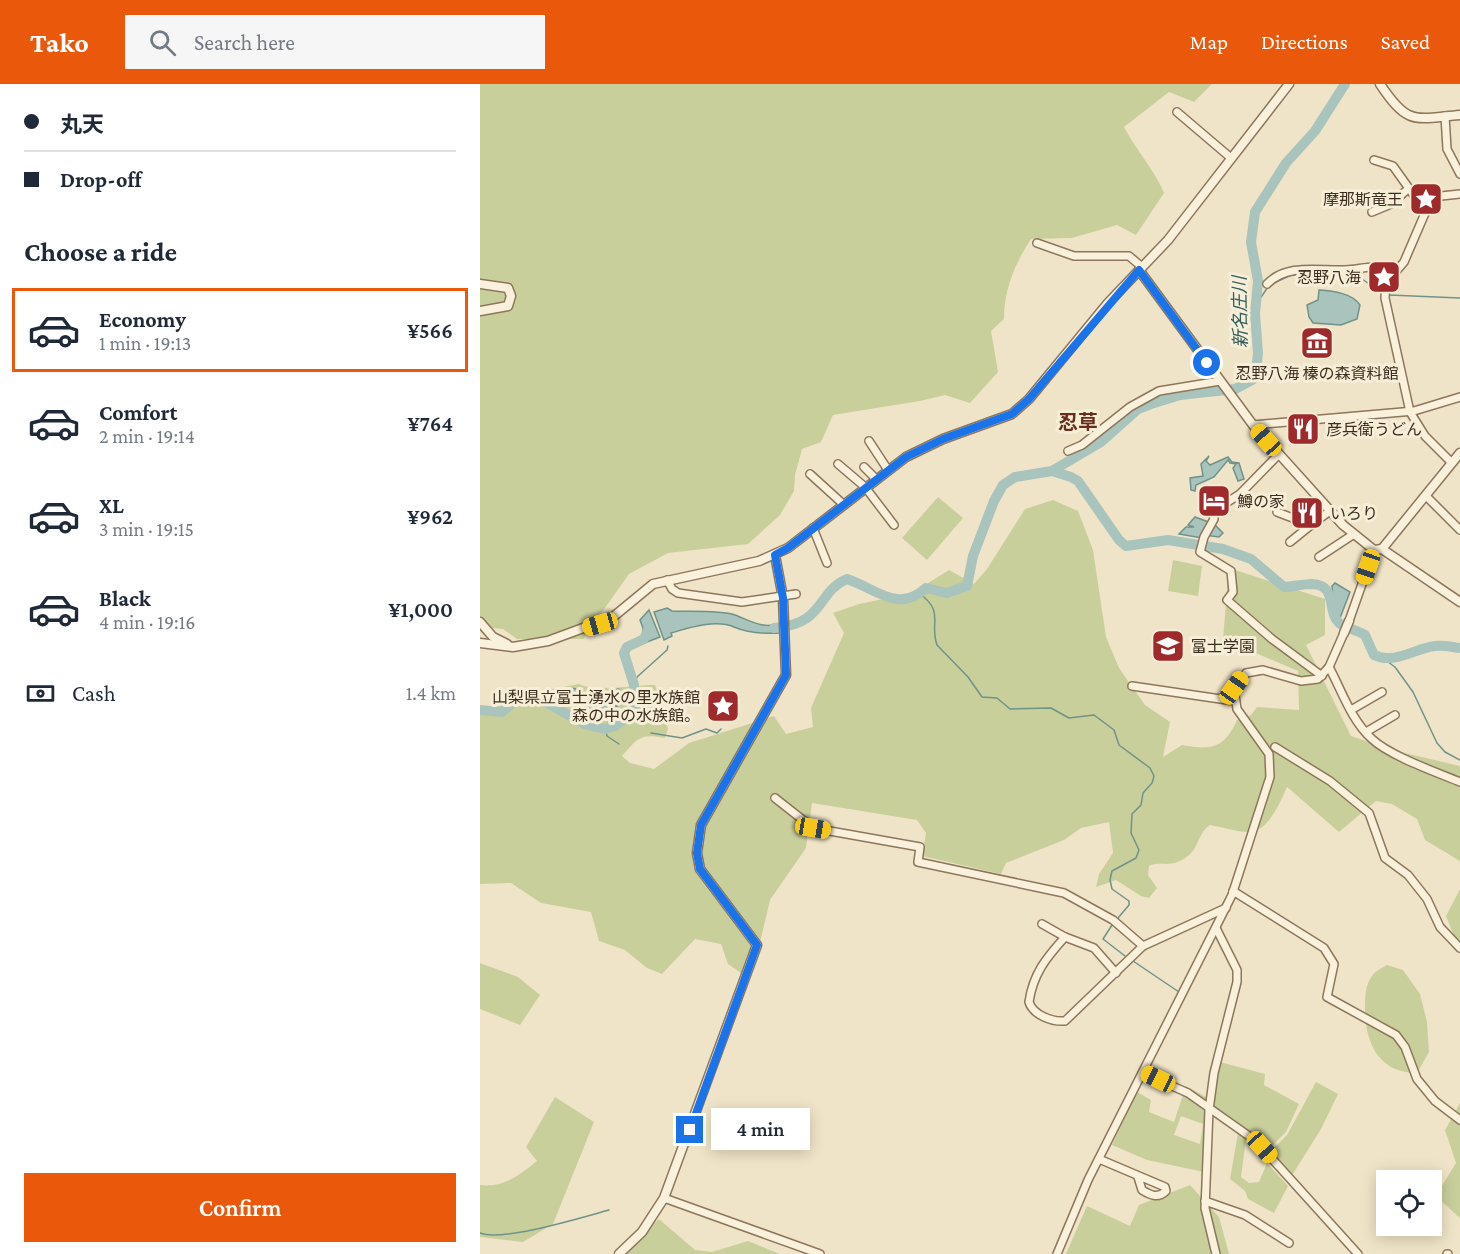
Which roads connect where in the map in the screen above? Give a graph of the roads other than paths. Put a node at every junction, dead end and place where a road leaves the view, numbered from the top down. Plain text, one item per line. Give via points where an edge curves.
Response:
1 (1289, 84) edge
2 (1380, 84) edge
3 (1177, 112) dead end
4 (1460, 115) edge
5 (1444, 116) junction
6 (1231, 158) junction
7 (1374, 160) dead end
8 (1460, 174) edge
9 (1408, 189) junction
10 (1460, 195) edge
11 (1432, 197) junction
12 (1372, 212) dead end
13 (1036, 243) dead end
14 (1141, 268) junction
15 (1386, 283) junction
16 (480, 284) edge
17 (1266, 284) dead end
18 (480, 311) edge
19 (1221, 382) junction
20 (1460, 397) edge
21 (1410, 412) junction
22 (1252, 425) junction
23 (869, 441) dead end
24 (1068, 452) dead end
25 (1460, 453) edge
26 (1279, 454) junction
27 (1452, 463) junction
28 (838, 464) dead end
29 (864, 467) dead end
30 (888, 470) junction
31 (810, 474) dead end
32 (876, 479) junction
33 (865, 487) junction
34 (1426, 496) junction
35 (843, 504) junction
36 (1330, 511) junction
37 (1277, 512) dead end
38 (894, 525) dead end
39 (1311, 525) junction
40 (813, 528) junction
41 (1460, 530) edge
42 (1354, 534) junction
43 (1290, 542) dead end
44 (1378, 549) junction
45 (775, 555) junction
46 (1319, 557) dead end
47 (827, 562) dead end
48 (667, 580) junction
49 (796, 594) dead end
50 (782, 597) junction
51 (1460, 602) edge
52 (1349, 621) joint
53 (480, 622) edge
54 (1344, 633) joint
55 (480, 643) edge
56 (513, 647) junction
57 (1329, 667) junction
58 (1322, 676) junction
59 (1132, 686) dead end
60 (1382, 692) dead end
61 (1234, 701) junction
62 (1352, 710) junction
63 (1395, 715) dead end
64 (1366, 732) junction
65 (1275, 747) dead end
66 (1460, 782) edge
67 (775, 798) dead end
68 (1233, 891) junction
69 (1226, 909) junction
70 (1042, 924) dead end
71 (1216, 928) junction
72 (1065, 937) junction
73 (1143, 946) junction
74 (1460, 948) edge
75 (1116, 973) junction
76 (1143, 1072) junction
77 (1209, 1110) junction
78 (1460, 1120) edge
79 (1099, 1159) junction
80 (1138, 1177) dead end
81 (664, 1198) junction
82 (1205, 1201) junction
83 (1289, 1243) dead end
84 (619, 1254) edge
85 (820, 1254) edge
86 (1057, 1254) edge
87 (1216, 1254) edge
88 (1358, 1254) edge

1 - 6 street
2 - 5 street via 1408,117
3 - 6 street
4 - 5 street
5 - 8 street via 1447,149
6 - 14 street via 1168,240
7 - 9 street via 1393,166
9 - 11 street via 1413,194
9 - 12 street via 1391,204
10 - 11 street
11 - 15 street via 1404,262
13 - 14 street via 1074,256 1129,256
14 - 19 street
14 - 30 street via 1012,414 943,439
15 - 17 street via 1374,267 1290,271
15 - 21 street
16 - 18 street via 508,288 511,296 508,306
19 - 22 street
19 - 24 street via 1159,391
20 - 21 street
21 - 22 street
21 - 27 street via 1425,436
22 - 26 street
23 - 30 street
25 - 27 street
26 - 36 street
26 - 58 street via 1240,494 1212,512 1214,519 1202,545 1202,555 1232,571 1233,592 1227,600
27 - 34 street
28 - 33 street
29 - 32 street
30 - 32 street
31 - 35 street
32 - 33 street
33 - 35 street
33 - 38 street
34 - 41 street
34 - 44 street
35 - 40 street
36 - 39 street
36 - 42 street
37 - 39 street
39 - 43 street
40 - 45 street
40 - 47 street
42 - 44 street
42 - 46 street
44 - 51 street
44 - 52 street
45 - 48 street
45 - 50 street
48 - 50 street via 678,592 742,602
48 - 56 street via 643,590 600,624
49 - 50 street
50 - 81 street via 787,665 783,682 701,825 697,853 700,869 757,945
52 - 54 street
53 - 56 street via 493,637
54 - 57 street
55 - 56 street
57 - 58 street
57 - 62 street
58 - 61 street via 1301,681 1263,670 1246,672 1234,688
59 - 61 street
60 - 62 street
61 - 68 street via 1269,754 1270,777
62 - 64 street
63 - 64 street
64 - 66 street via 1393,752
65 - 74 street via 1330,781 1369,813 1385,858 1427,898 1440,927
67 - 73 street via 813,828 920,847 918,862 1064,892 1113,920
68 - 69 street
68 - 78 street via 1324,948 1334,964 1326,997 1396,1035 1417,1079 1435,1101
69 - 71 street
69 - 73 street
70 - 72 street
71 - 76 street
71 - 77 street via 1238,970
72 - 75 street via 1094,948
72 - 75 street via 1042,963 1031,985 1029,1002 1037,1012 1057,1022 1065,1021
73 - 75 street
76 - 77 street via 1188,1093
76 - 79 street
77 - 82 street
77 - 88 street via 1262,1147
79 - 80 street
79 - 86 street
81 - 84 street via 642,1232
81 - 85 street
82 - 83 street via 1245,1215
82 - 87 street

